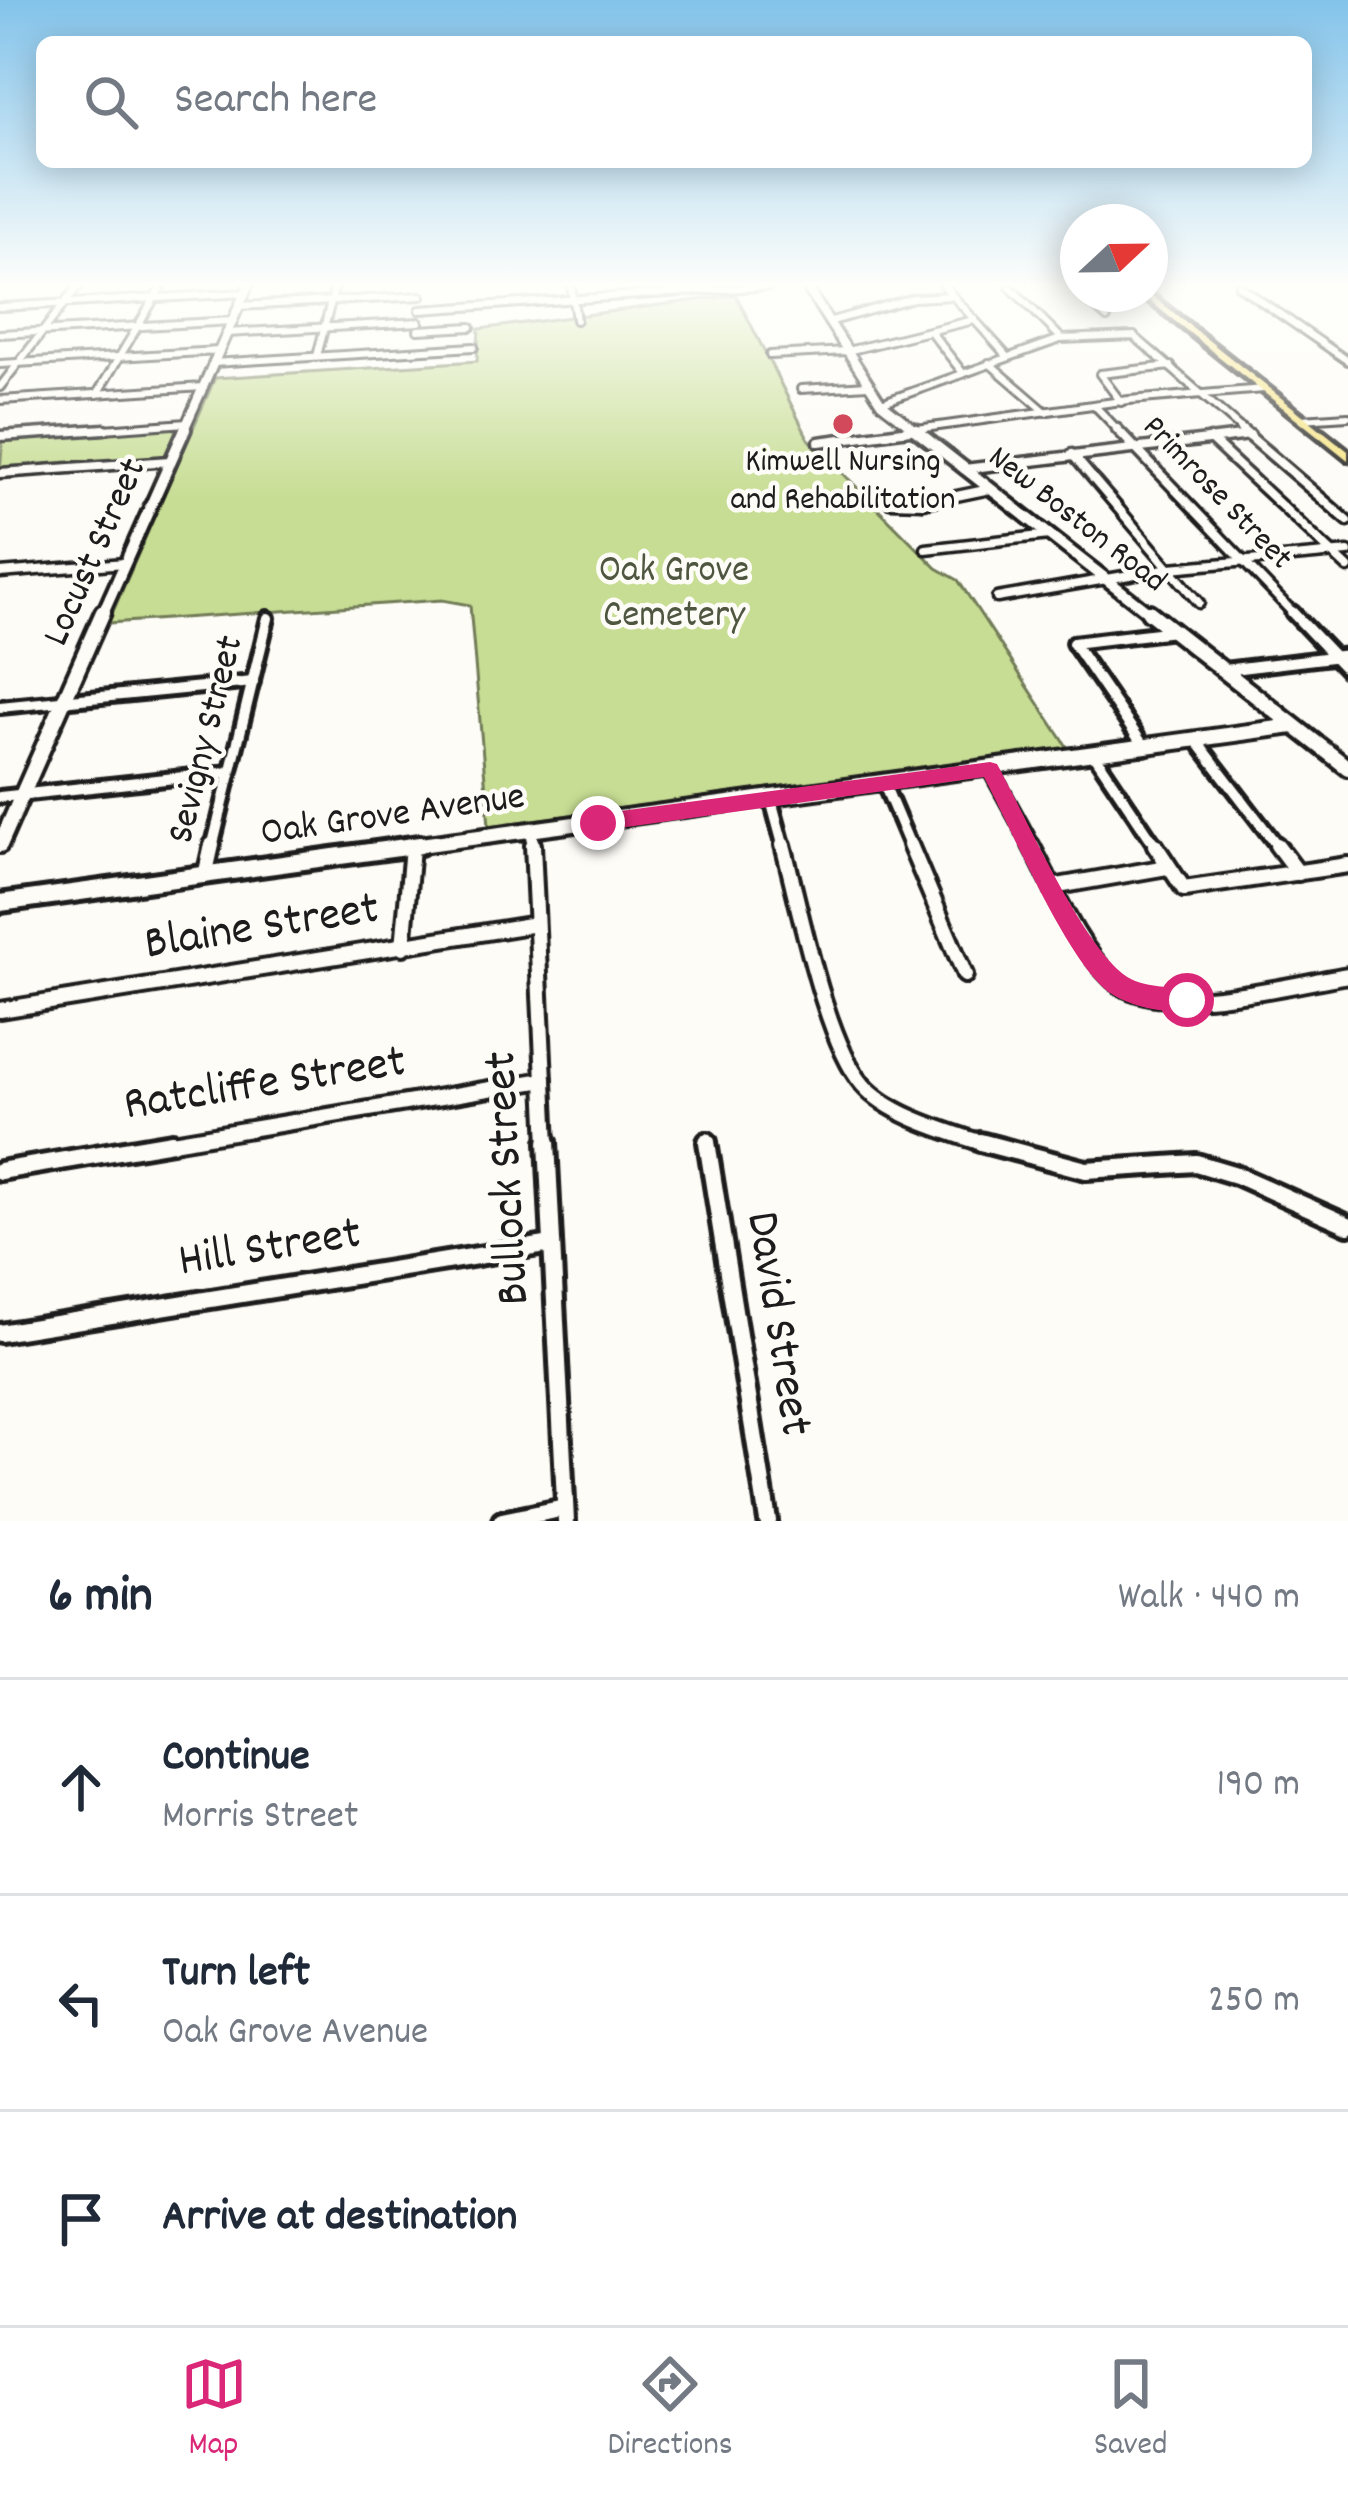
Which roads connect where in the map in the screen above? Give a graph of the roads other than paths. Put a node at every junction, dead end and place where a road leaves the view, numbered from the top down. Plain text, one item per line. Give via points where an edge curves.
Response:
1 (23, 357) edge
2 (119, 357) joint
3 (216, 357) edge
4 (302, 357) edge
5 (851, 357) edge
6 (950, 357) edge
7 (1008, 357) edge
8 (1161, 357) edge
9 (1224, 357) edge
10 (19, 363) junction
11 (213, 363) junction
12 (989, 363) junction
13 (0, 364) edge
14 (1172, 366) junction
15 (963, 373) junction
16 (868, 385) junction
17 (0, 387) edge
18 (203, 387) junction
19 (801, 389) dead end
20 (1264, 389) junction
21 (97, 394) junction
22 (1204, 394) junction
23 (0, 400) edge
24 (1121, 402) junction
25 (880, 403) junction
26 (1094, 406) junction
27 (1047, 412) junction
28 (1348, 416) edge
29 (1301, 419) junction
30 (187, 423) junction
31 (917, 432) junction
32 (1250, 435) junction
33 (0, 436) edge
34 (1210, 439) junction
35 (819, 442) dead end
36 (1133, 446) junction
37 (1072, 454) junction
38 (1348, 457) edge
39 (170, 461) junction
40 (964, 469) junction
41 (0, 473) edge
42 (990, 489) junction
43 (923, 503) dead end
44 (1348, 521) edge
45 (1049, 536) junction
46 (926, 549) dead end
47 (1348, 552) edge
48 (1333, 554) junction
49 (1243, 561) junction
50 (125, 563) junction
51 (1170, 568) junction
52 (1348, 568) edge
53 (0, 573) edge
54 (1109, 582) junction
55 (997, 598) dead end
56 (1199, 603) dead end
57 (268, 618) dead end
58 (1174, 632) junction
59 (1348, 655) edge
60 (1334, 656) junction
61 (1224, 670) junction
62 (1348, 671) edge
63 (253, 682) junction
64 (64, 701) junction
65 (0, 707) edge
66 (1293, 726) junction
67 (1196, 740) junction
68 (1145, 748) junction
69 (1094, 754) junction
70 (1348, 768) edge
71 (990, 769) junction
72 (230, 772) junction
73 (884, 784) junction
74 (24, 794) junction
75 (0, 797) edge
76 (771, 800) junction
77 (532, 831) junction
78 (0, 845) edge
79 (412, 847) junction
80 (1348, 865) edge
81 (1167, 867) junction
82 (1298, 873) junction
83 (205, 875) junction
84 (1052, 887) junction
85 (0, 903) edge
86 (536, 924) junction
87 (404, 947) junction
88 (1348, 974) edge
89 (965, 975) dead end
90 (0, 1010) edge
91 (544, 1081) junction
92 (706, 1140) dead end
93 (0, 1172) edge
94 (1348, 1225) edge
95 (552, 1244) junction
96 (0, 1333) edge
97 (566, 1515) edge
98 (502, 1521) edge
99 (768, 1521) edge

1 - 10 street
2 - 10 street
2 - 21 street
3 - 11 street, Locust Street
4 - 11 street
5 - 16 street, New Boston Road
6 - 15 street
7 - 12 street
8 - 14 street
9 - 20 main road
10 - 13 street
10 - 17 street
11 - 18 street, Locust Street
12 - 15 street
12 - 27 street
14 - 22 street
14 - 24 street via 1100,374
15 - 25 street
16 - 19 street
16 - 25 street, New Boston Road
18 - 21 street
18 - 30 street, Locust Street
20 - 22 street
20 - 29 main road
21 - 23 street
22 - 24 street
22 - 32 street
24 - 26 street
25 - 31 street, New Boston Road
26 - 27 street
26 - 36 street, Primrose Street
27 - 31 street
28 - 29 street
29 - 38 main road
30 - 33 street
30 - 39 street, Locust Street
31 - 35 street
31 - 40 street, New Boston Road
32 - 34 street
32 - 44 street
34 - 36 street
34 - 48 street
36 - 37 street
36 - 49 street, Primrose Street
37 - 40 street
37 - 51 street
39 - 41 street
39 - 50 street, Locust Street
40 - 42 street, New Boston Road
42 - 43 street
42 - 45 street, New Boston Road
45 - 46 street
45 - 54 street, New Boston Road
47 - 48 street
48 - 49 street
48 - 52 street
49 - 51 street
49 - 60 street, Primrose Street
50 - 53 street
50 - 64 street, Locust Street
51 - 54 street
51 - 56 street
54 - 55 street
54 - 58 street, New Boston Road
57 - 63 street, Sevigny Street
58 - 61 street, New Boston Road
58 - 68 street via 1073,644
59 - 60 street
60 - 61 street
60 - 62 street, Primrose Street
61 - 66 street, New Boston Road
63 - 64 street
63 - 72 street, Sevigny Street
64 - 65 street
64 - 74 street, Locust Street
66 - 67 street, Oak Grove Avenue
66 - 70 street, New Boston Road
67 - 68 street, Oak Grove Avenue
67 - 82 street
68 - 69 street, Oak Grove Avenue
69 - 71 street, Oak Grove Avenue
69 - 81 street
71 - 73 street, Oak Grove Avenue
71 - 84 street
72 - 74 street
72 - 83 street, Sevigny Street
73 - 76 street, Oak Grove Avenue
73 - 89 street
74 - 75 street
74 - 78 street, Locust Street
76 - 77 street, Oak Grove Avenue
76 - 94 street via 838,1036 864,1088 1039,1164 1089,1171 1186,1162 1253,1178
77 - 79 street, Oak Grove Avenue
77 - 86 street, Bullock Street
79 - 83 street, Oak Grove Avenue
79 - 87 street
80 - 82 street
81 - 82 street via 1184,889
81 - 84 street
83 - 85 street, Oak Grove Avenue
84 - 88 street via 1092,957 1138,994 1187,1000
86 - 87 street, Blaine Street
86 - 91 street, Bullock Street
87 - 90 street, Blaine Street
91 - 93 street, Ratcliffe Street
91 - 95 street, Bullock Street
92 - 99 street, David Street
95 - 96 street, Hill Street
95 - 97 street, Bullock Street
97 - 98 street

